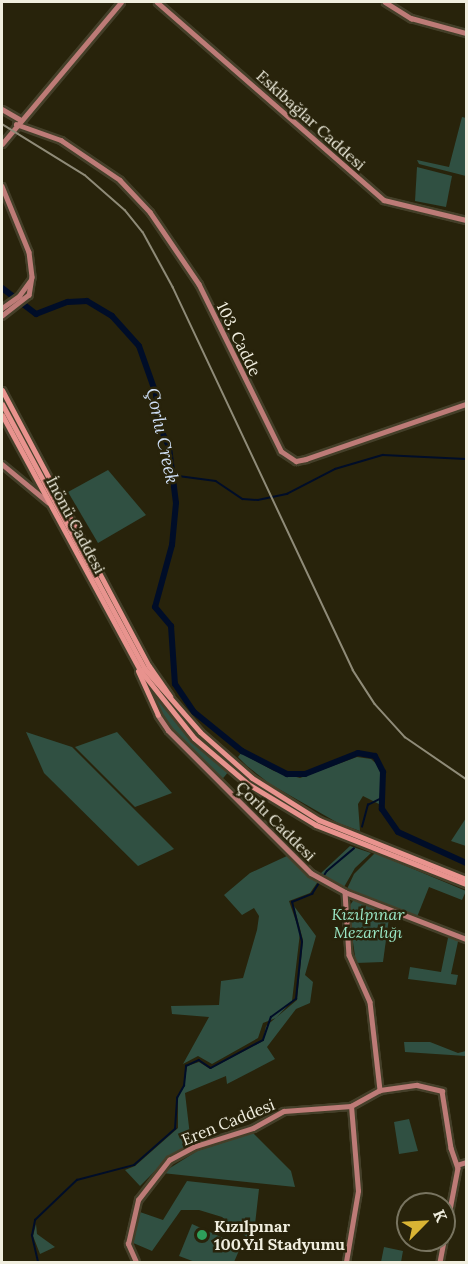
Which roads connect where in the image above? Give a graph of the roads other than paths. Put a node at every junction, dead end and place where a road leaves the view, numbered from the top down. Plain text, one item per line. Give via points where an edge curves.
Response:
1 (121, 2) edge
2 (157, 2) edge
3 (385, 2) edge
4 (466, 33) edge
5 (2, 109) edge
6 (19, 119) junction
7 (15, 124) junction
8 (2, 144) edge
9 (2, 186) edge
10 (466, 220) edge
11 (32, 277) junction
12 (2, 308) edge
13 (2, 316) edge
14 (2, 390) edge
15 (2, 398) edge
16 (2, 404) edge
17 (466, 404) edge
18 (2, 416) edge
19 (9, 423) junction
20 (2, 464) edge
21 (49, 503) junction
22 (127, 648) junction
23 (158, 715) joint
24 (200, 732) junction
25 (466, 879) edge
26 (466, 885) edge
27 (345, 892) junction
28 (466, 939) edge
29 (380, 1090) junction
30 (351, 1106) junction
31 (466, 1164) edge
32 (458, 1165) junction
33 (136, 1263) edge
34 (346, 1263) edge
35 (440, 1263) edge

1 - 6 street
2 - 10 street, Eskibağlar Caddesi via 384,200
3 - 4 street via 411,18
5 - 6 street
6 - 7 street
7 - 8 street
7 - 17 street, 103. Cadde via 61,140 120,180 150,212 199,284 280,451 296,461
9 - 11 street via 29,252
11 - 12 street via 19,296
11 - 13 street via 24,301
14 - 24 main road via 149,666
15 - 19 main road
16 - 19 main road
18 - 19 main road, İnönü Caddesi
19 - 21 main road, İnönü Caddesi
19 - 24 main road via 144,668
20 - 21 street
21 - 22 main road, İnönü Caddesi
22 - 23 main road
22 - 26 main road via 178,721 248,784 316,825
23 - 27 street, Çorlu Caddesi via 288,854
24 - 25 main road via 252,778 319,820
27 - 28 street, Çorlu Caddesi
27 - 29 street via 349,955 370,1002
29 - 30 street, Eren Caddesi
29 - 32 street, Eren Caddesi via 417,1085 442,1091
30 - 33 street, Eren Caddesi via 284,1111 253,1128 193,1147 169,1160 138,1200 128,1245
30 - 34 street via 358,1191
31 - 32 street
32 - 35 street

